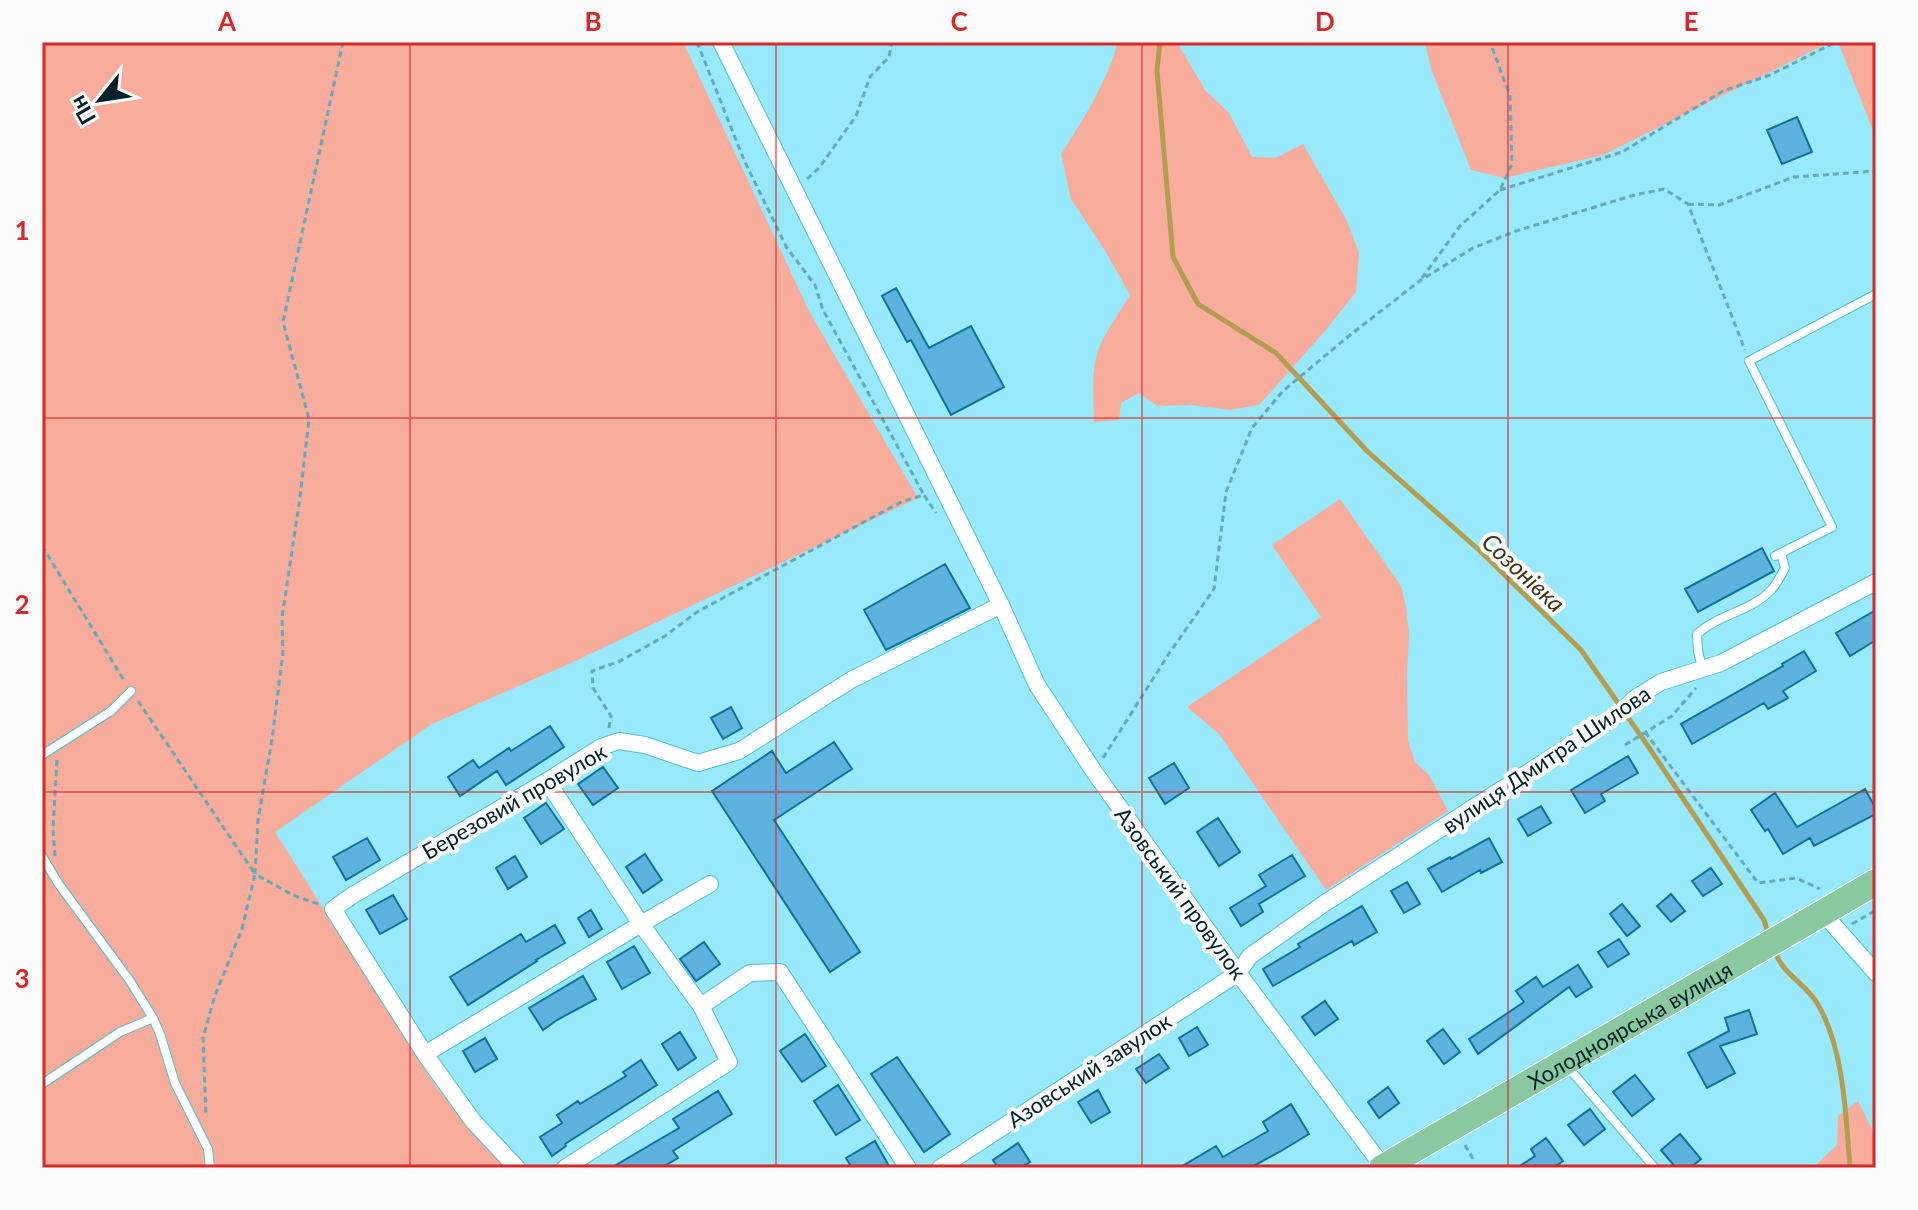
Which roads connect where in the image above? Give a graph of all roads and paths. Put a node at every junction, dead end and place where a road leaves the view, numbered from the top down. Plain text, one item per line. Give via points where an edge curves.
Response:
1 (343, 42) edge
2 (697, 42) edge
3 (721, 42) edge
4 (892, 42) edge
5 (1490, 42) edge
6 (1836, 42) edge
7 (1876, 171) edge
8 (1500, 190) junction
9 (794, 192) junction
10 (1688, 204) junction
11 (1421, 280) junction
12 (1876, 294) edge
13 (1749, 361) junction
14 (924, 495) junction
15 (939, 518) dead end
16 (42, 546) edge
17 (1876, 582) edge
18 (1001, 605) junction
19 (1721, 663) junction
20 (1703, 669) junction
21 (131, 691) junction
22 (1645, 732) junction
23 (67, 739) junction
24 (1625, 745) dead end
25 (601, 747) junction
26 (42, 755) edge
27 (1095, 773) junction
28 (547, 781) junction
29 (42, 856) edge
30 (255, 874) junction
31 (1876, 882) edge
32 (58, 883) junction
33 (710, 884) dead end
34 (333, 909) junction
35 (1876, 910) edge
36 (1827, 911) junction
37 (641, 924) junction
38 (1238, 973) junction
39 (1876, 973) edge
40 (701, 1006) junction
41 (153, 1018) junction
42 (425, 1054) junction
43 (1563, 1062) junction
44 (42, 1084) edge
45 (208, 1149) junction
46 (210, 1168) edge
47 (517, 1168) edge
48 (565, 1168) edge
49 (908, 1168) edge
50 (940, 1168) edge
51 (1383, 1168) edge
52 (1655, 1168) edge

1 - 30 path via 283,322 309,419
2 - 14 path via 744,160 787,248 815,285 823,310
3 - 9 street, Азовський провулок
4 - 9 path via 889,57 870,77 856,116 819,168
5 - 8 path via 1510,96 1512,164
6 - 8 path via 1770,75 1723,91 1622,152
7 - 10 path via 1794,177 1719,205
8 - 11 path via 1460,226
9 - 18 street, Азовський провулок
10 - 11 path via 1664,189 1631,196 1473,248
10 - 13 path
11 - 27 path via 1283,391 1252,428 1226,492 1214,589
12 - 13 lane
13 - 20 lane via 1832,527 1778,554 1785,568 1772,590 1697,634
14 - 15 path
14 - 25 path via 783,564 665,636 592,671 593,688 611,716
16 - 21 path
17 - 19 street, вулиця Дмитра Шилова
18 - 25 street, Березовий провулок via 851,680 739,751 698,763 645,745 619,741
18 - 27 street, Азовський провулок via 1037,685
19 - 20 street, вулиця Дмитра Шилова
19 - 22 path via 1672,716
20 - 38 street, вулиця Дмитра Шилова via 1661,682 1634,699 1622,712 1325,903 1250,956
21 - 23 lane
21 - 30 path
22 - 24 path
22 - 36 path via 1758,883 1796,878
23 - 26 lane
23 - 32 path via 58,748 55,783
25 - 28 street, Березовий провулок
27 - 38 street, Азовський провулок
28 - 34 street, Березовий провулок
28 - 37 street
29 - 32 lane
30 - 34 path
30 - 45 path via 242,929 203,1038
31 - 36 main road, Холодноярська вулиця
32 - 41 lane
33 - 37 street
34 - 42 street
35 - 36 path
36 - 39 street
36 - 43 main road, Холодноярська вулиця
37 - 40 street
37 - 42 street
38 - 50 street, Азовський завулок
38 - 51 street, Азовський провулок
40 - 48 street via 729,1062
40 - 49 street via 750,973 780,972
41 - 44 lane via 120,1032
41 - 45 lane via 175,1083
42 - 47 street via 473,1121
43 - 51 main road, Холодноярська вулиця
43 - 52 lane
45 - 46 lane

